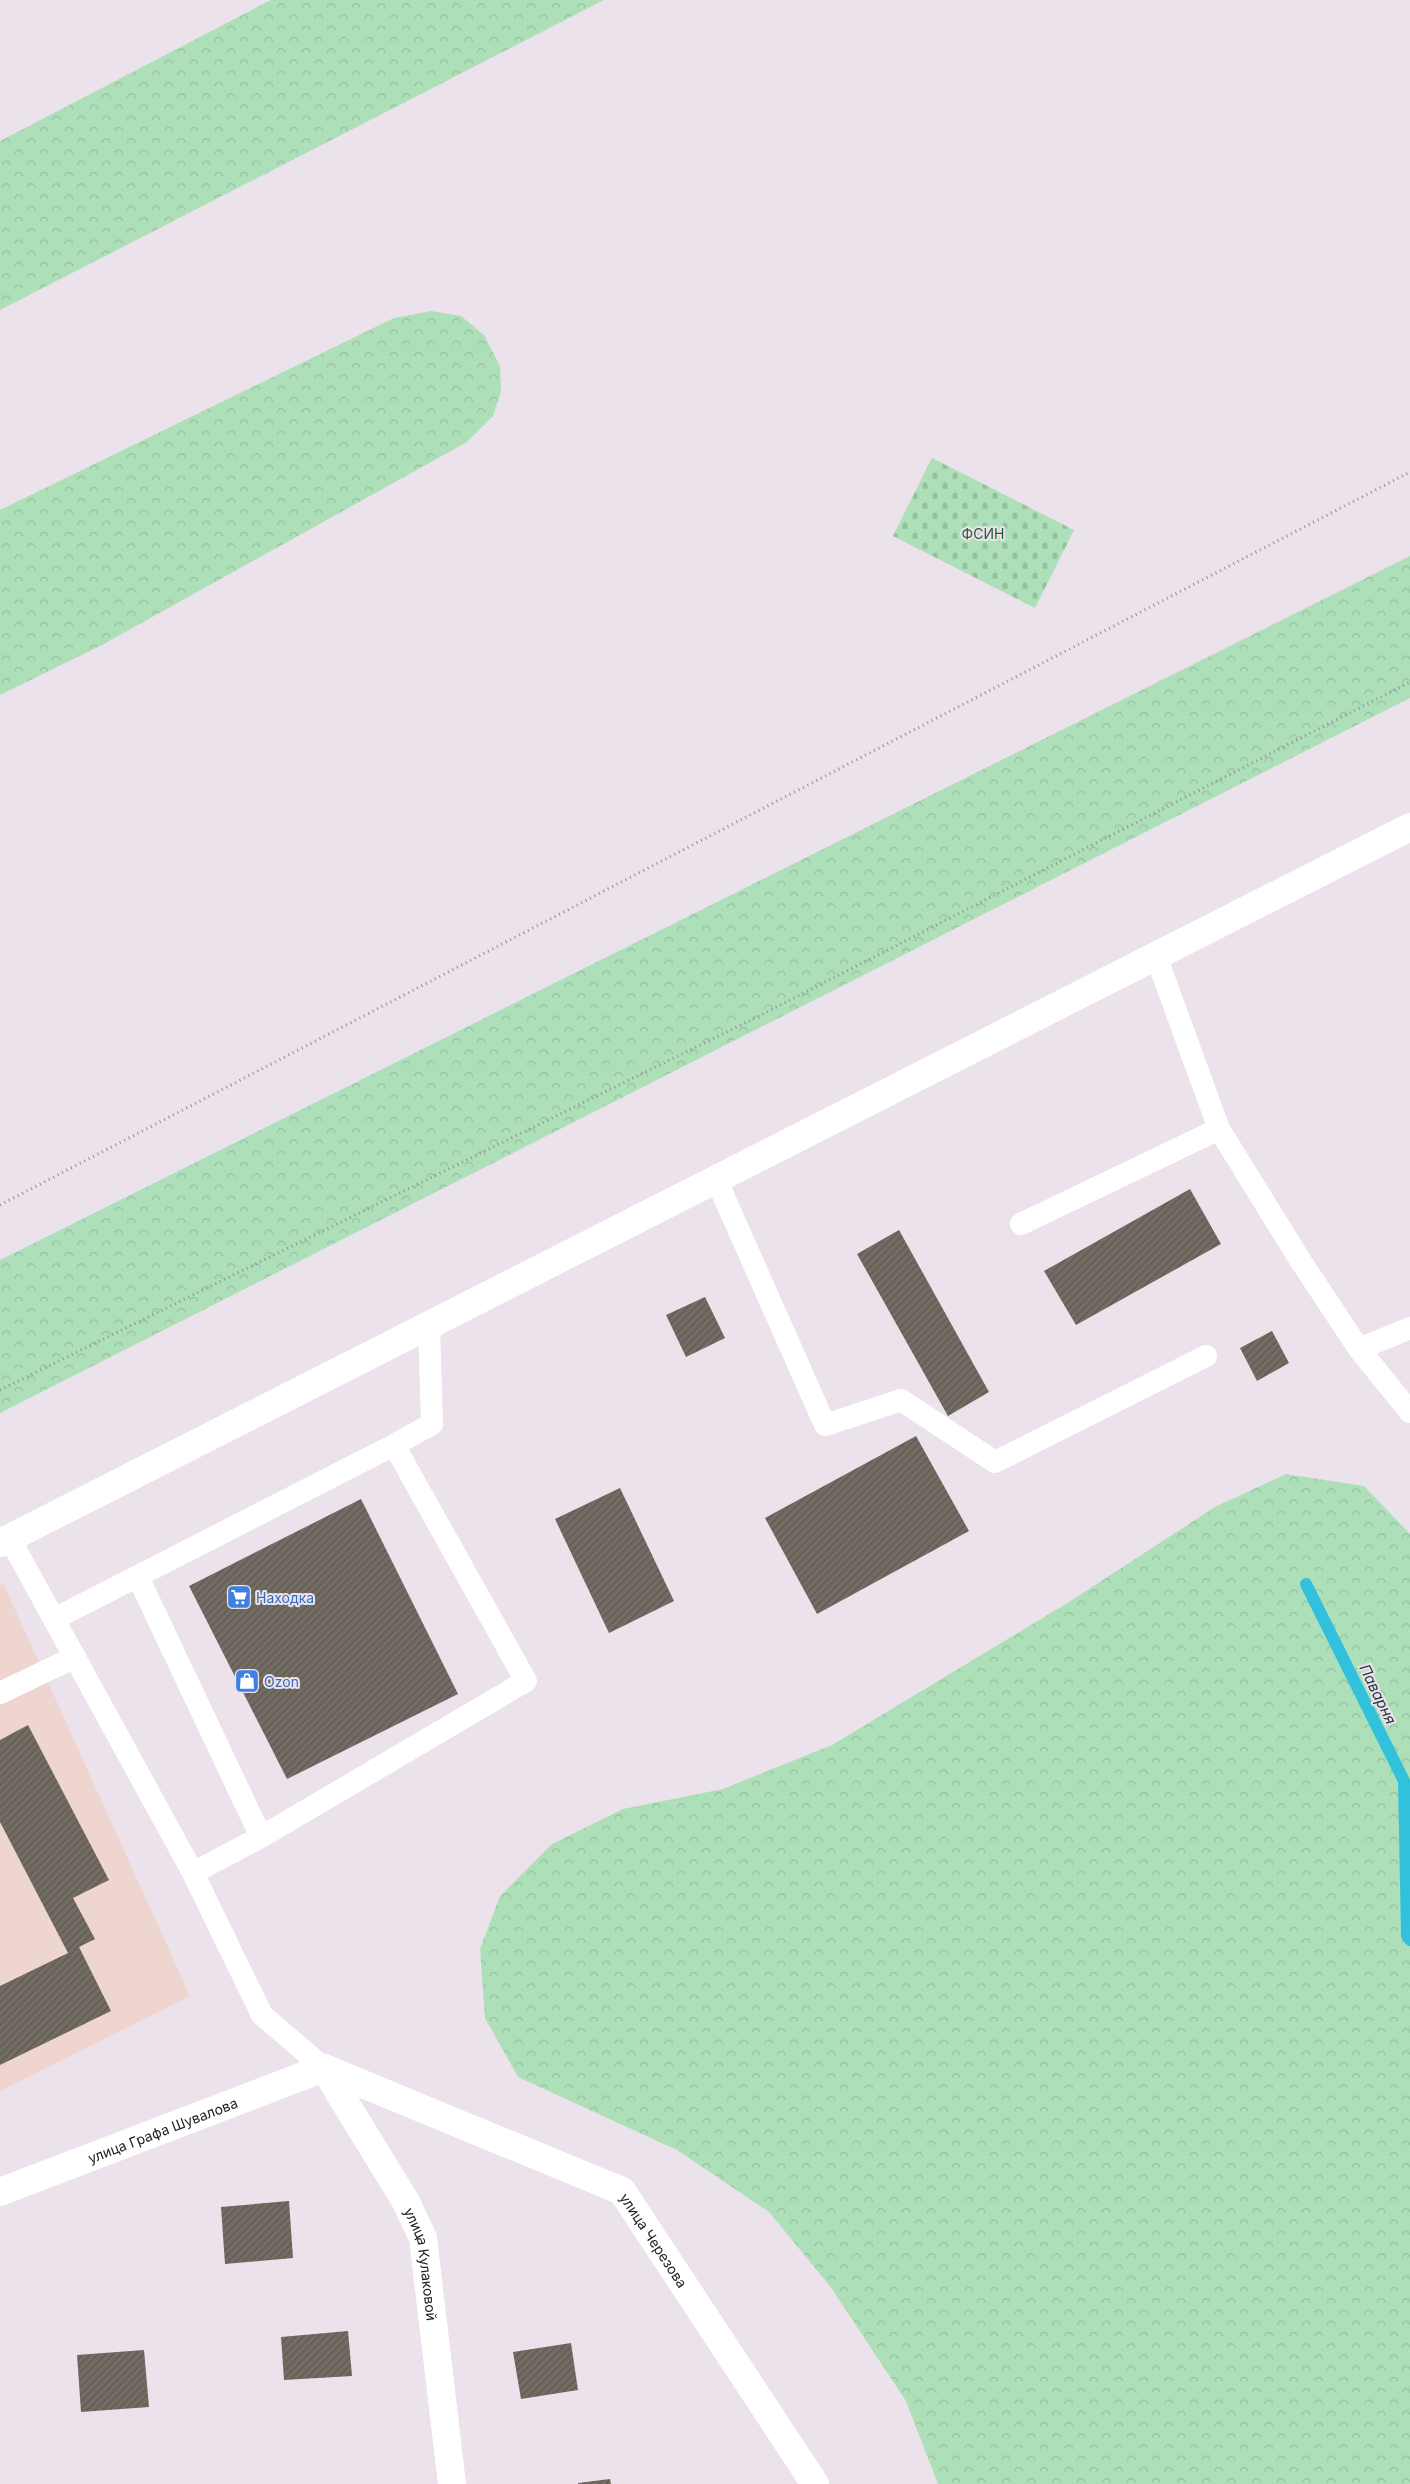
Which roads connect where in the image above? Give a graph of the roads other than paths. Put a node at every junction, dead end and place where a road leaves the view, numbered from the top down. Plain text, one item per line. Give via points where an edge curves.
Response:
1 (1410, 827) edge
2 (1156, 956) junction
3 (1219, 1129) junction
4 (716, 1179) junction
5 (1021, 1224) dead end
6 (429, 1325) junction
7 (1410, 1328) edge
8 (1359, 1349) junction
9 (1206, 1356) dead end
10 (1410, 1412) edge
11 (394, 1445) junction
12 (5, 1541) edge
13 (138, 1577) junction
14 (54, 1620) junction
15 (75, 1657) junction
16 (0, 1694) edge
17 (261, 1837) junction
18 (193, 1873) junction
19 (324, 2068) junction
20 (0, 2192) edge
21 (452, 2484) edge
22 (814, 2484) edge

1 - 2 street
2 - 3 lane
2 - 4 street
3 - 5 lane
3 - 8 lane
4 - 6 street
4 - 9 lane via 824,1425 901,1400 995,1462
6 - 11 lane via 432,1424
6 - 12 street
7 - 8 lane
8 - 10 lane
11 - 13 lane
11 - 17 lane via 526,1681
12 - 14 lane
13 - 14 lane
13 - 17 lane
14 - 15 lane
15 - 16 lane
15 - 18 lane
17 - 18 lane
18 - 19 lane via 262,2015
19 - 20 street, улица Графа Шувалова
19 - 21 street, улица Кулаковой via 406,2202 423,2238
19 - 22 street, улица Черезова via 622,2191

